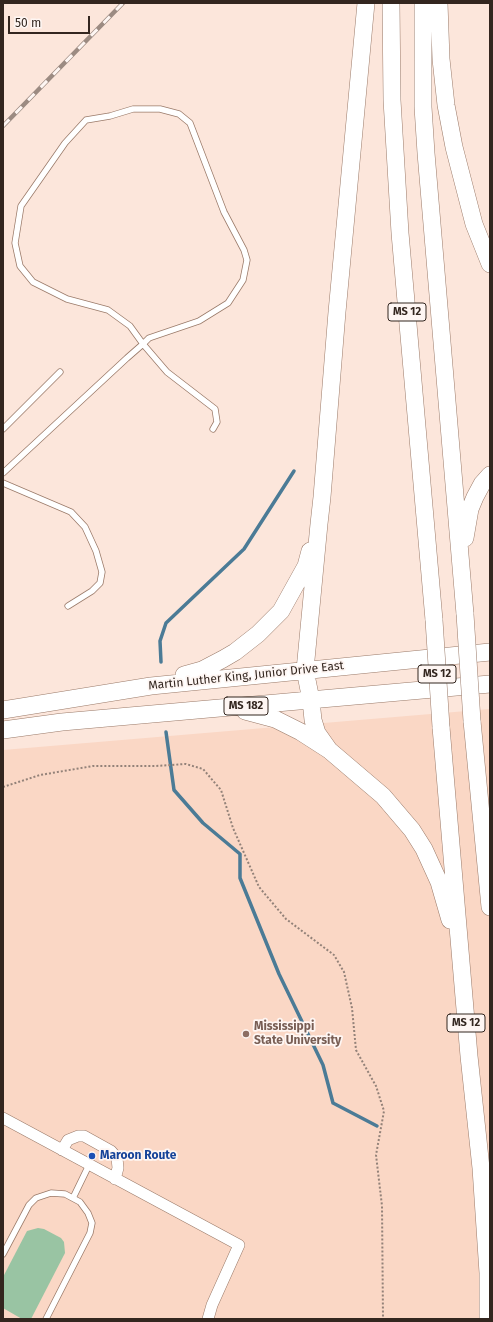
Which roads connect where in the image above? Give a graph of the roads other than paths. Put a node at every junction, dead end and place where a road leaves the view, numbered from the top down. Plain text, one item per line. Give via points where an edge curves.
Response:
1 (366, 3) edge
2 (391, 3) edge
3 (423, 3) edge
4 (439, 3) edge
5 (490, 264) edge
6 (143, 344) junction
7 (60, 372) dead end
8 (3, 429) edge
9 (213, 430) dead end
10 (3, 473) edge
11 (490, 475) edge
12 (3, 483) edge
13 (319, 524) junction
14 (462, 578) junction
15 (68, 606) dead end
16 (490, 652) edge
17 (305, 670) junction
18 (490, 684) edge
19 (151, 686) junction
20 (311, 700) junction
21 (233, 708) junction
22 (3, 710) edge
23 (3, 730) edge
24 (329, 750) junction
25 (490, 907) edge
26 (469, 1056) junction
27 (3, 1118) edge
28 (62, 1150) junction
29 (89, 1164) junction
30 (115, 1179) junction
31 (72, 1198) junction
32 (3, 1254) edge
33 (46, 1319) edge
34 (208, 1319) edge
35 (488, 1319) edge

1 - 13 main road
2 - 26 main road, MS 12, bridge via 392,100 400,225
3 - 14 main road, MS 12 via 423,107 426,153
4 - 5 main road via 441,59 453,140 474,224
6 - 6 lane via 149,338 199,321 228,303 243,280 248,260 224,212 190,123 179,114 160,109 133,109 86,120 65,143 21,206 15,243 20,266 33,282 67,299 108,310 130,326
6 - 9 lane via 167,372 215,410 217,422
6 - 10 lane
7 - 8 lane
11 - 14 main road via 482,484 470,509
12 - 15 lane via 71,512 85,527 96,550 102,572 100,583
13 - 17 main road
13 - 19 main road via 306,566 293,590 281,611 258,634 235,652 202,670
14 - 25 main road, MS 12, bridge via 472,721
16 - 17 main road, Martin Luther King, Junior Drive East
17 - 19 main road, Martin Luther King, Junior Drive East
17 - 20 main road
18 - 20 main road, MS 182
19 - 22 main road, Martin Luther King, Junior Drive East
20 - 21 main road, MS 182
20 - 24 main road via 317,733
21 - 23 main road, MS 182 via 62,722
21 - 24 main road via 287,724
24 - 26 main road via 372,785 398,812 432,864 450,922
26 - 35 main road, MS 12 via 481,1168 488,1273
27 - 28 street
28 - 29 street
28 - 30 street via 68,1140 84,1136 111,1151 117,1158
29 - 30 street
29 - 31 lane
30 - 34 street via 239,1245
31 - 32 lane via 65,1194 52,1193 36,1198 29,1205
31 - 33 lane via 80,1202 88,1213 92,1223 90,1233

